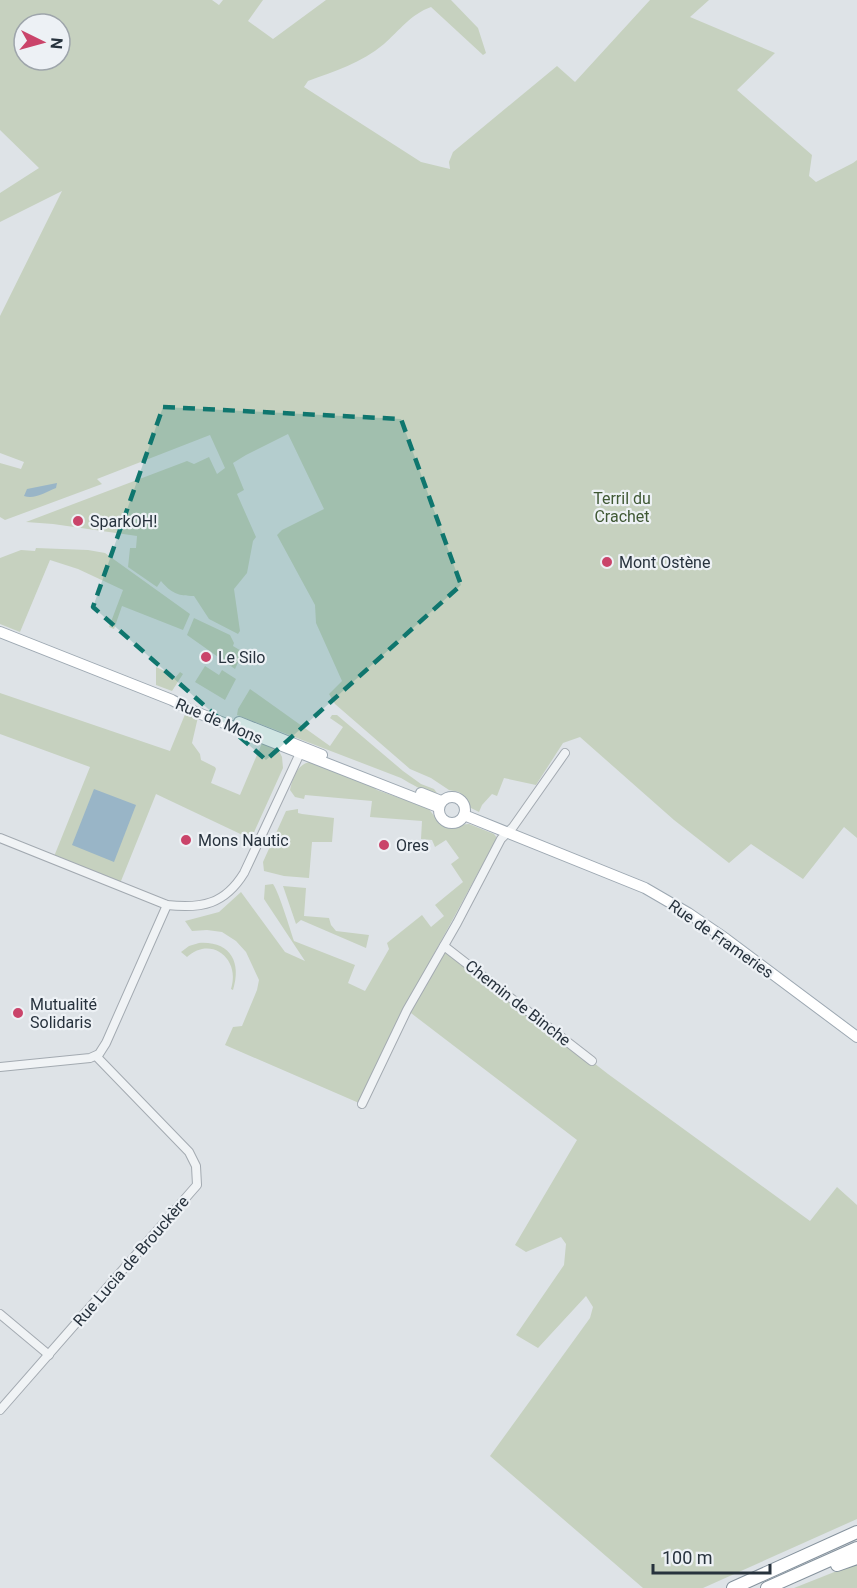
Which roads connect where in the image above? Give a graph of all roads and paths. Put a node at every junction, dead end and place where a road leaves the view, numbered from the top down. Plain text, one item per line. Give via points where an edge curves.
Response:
1 (0, 632) edge
2 (301, 751) junction
3 (565, 753) dead end
4 (440, 804) junction
5 (464, 815) junction
6 (507, 833) junction
7 (0, 838) edge
8 (168, 905) junction
9 (444, 945) junction
10 (857, 1037) edge
11 (96, 1056) junction
12 (592, 1061) dead end
13 (0, 1067) edge
14 (362, 1104) dead end
15 (0, 1314) edge
16 (49, 1355) junction
17 (0, 1410) edge
18 (857, 1532) edge
19 (857, 1548) edge
20 (857, 1558) edge
21 (801, 1573) junction
22 (733, 1588) edge
23 (767, 1588) edge

1 - 2 main road, Rue de Mons
2 - 4 main road, Rue de Mons
2 - 8 street via 236,886 224,898 210,903
3 - 6 street
4 - 5 main road via 451,796 460,799
4 - 5 main road via 442,819 449,823
5 - 6 main road
6 - 9 street
6 - 10 main road, Rue de Frameries via 668,900
7 - 8 street
8 - 11 street via 106,1043
9 - 12 street, Chemin de Binche
9 - 14 street via 407,1010
11 - 13 street
11 - 16 street, Rue Lucia de Brouckère via 189,1152 196,1166 197,1185
15 - 16 street
16 - 17 street, Rue Lucia de Brouckère
18 - 22 highway
19 - 21 highway
20 - 21 highway
21 - 23 highway

